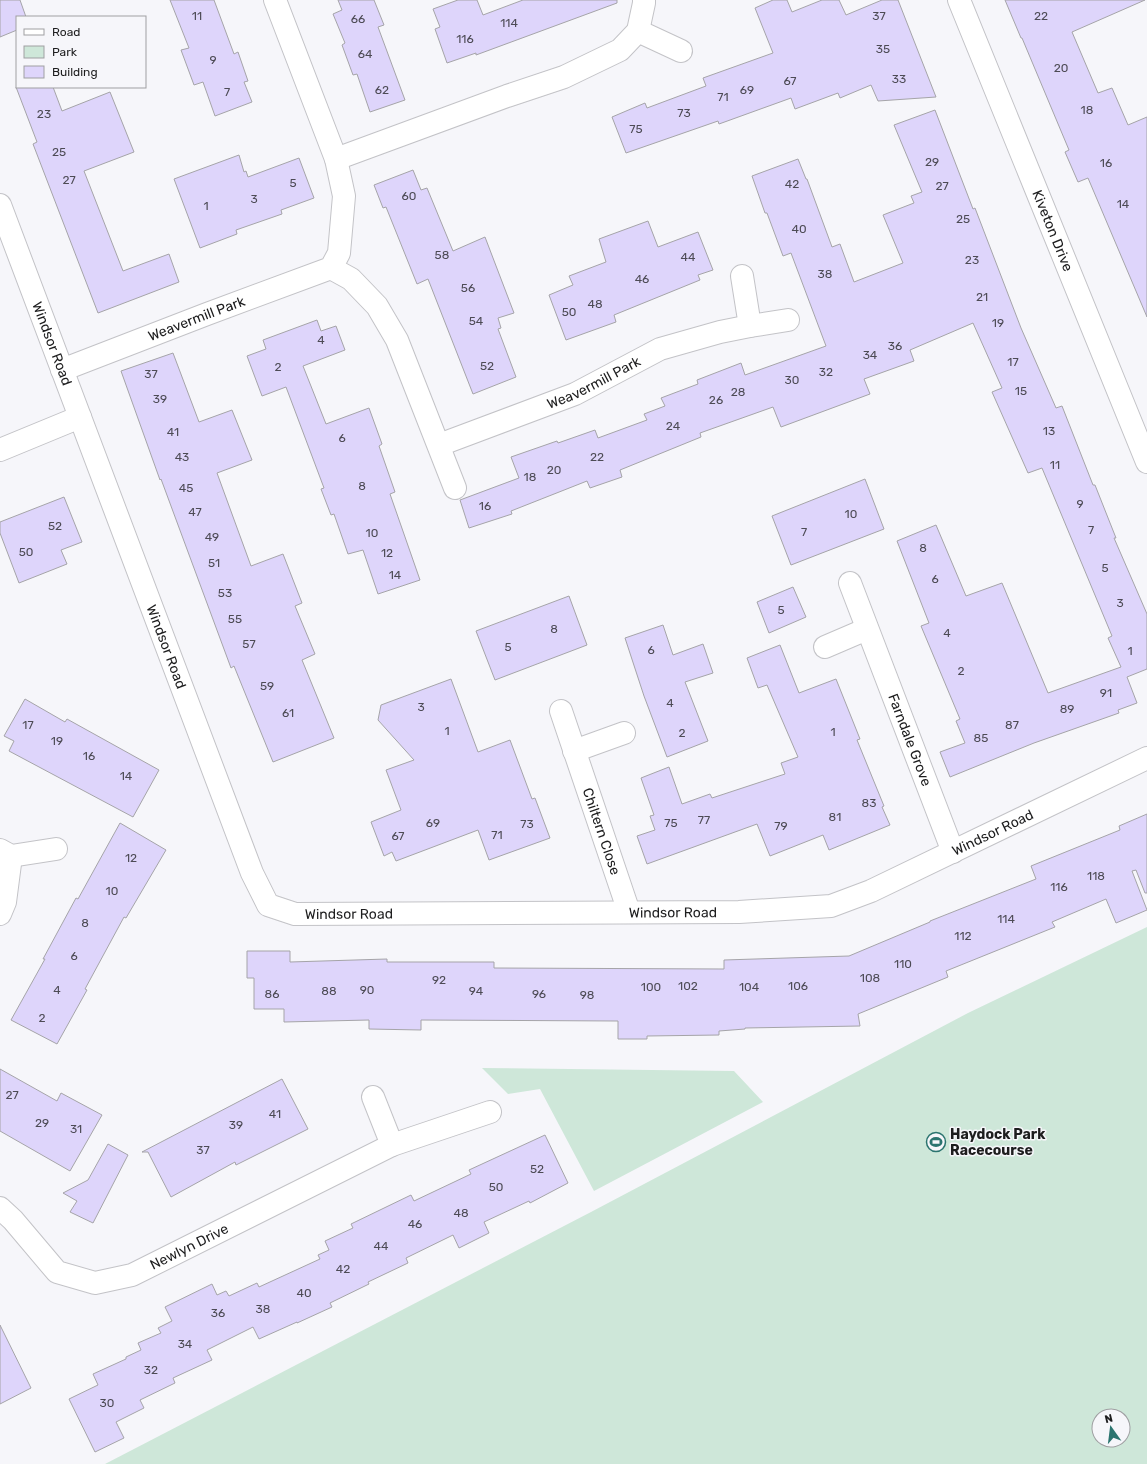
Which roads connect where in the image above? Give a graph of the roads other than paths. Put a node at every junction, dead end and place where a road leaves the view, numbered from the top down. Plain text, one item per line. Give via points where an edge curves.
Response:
1 (275, 0) edge
2 (644, 0) edge
3 (959, 0) edge
4 (638, 31) junction
5 (681, 51) dead end
6 (336, 158) junction
7 (0, 205) edge
8 (331, 268) junction
9 (742, 276) dead end
10 (788, 320) dead end
11 (750, 326) junction
12 (62, 370) junction
13 (80, 417) junction
14 (439, 445) junction
15 (0, 450) edge
16 (1147, 462) edge
17 (455, 488) dead end
18 (850, 583) dead end
19 (867, 629) junction
20 (825, 647) dead end
21 (561, 711) dead end
22 (624, 733) dead end
23 (574, 751) junction
24 (1147, 758) edge
25 (56, 849) dead end
26 (954, 852) junction
27 (6, 853) edge
28 (629, 912) junction
29 (0, 914) edge
30 (373, 1097) dead end
31 (490, 1112) dead end
32 (392, 1145) junction
33 (0, 1208) edge

1 - 6 street
2 - 4 street
3 - 16 street, Kiveton Drive
4 - 5 street
4 - 6 street via 620,50 564,76
6 - 8 street via 344,196 339,252
7 - 12 street, Windsor Road
8 - 12 street, Weavermill Park
8 - 14 street via 351,279 377,306 397,340
9 - 11 street
10 - 11 street, Weavermill Park
11 - 14 street, Weavermill Park via 660,349 575,394
12 - 13 street, Windsor Road
13 - 15 street
13 - 28 street, Windsor Road via 252,873 268,905 295,914
14 - 17 street
18 - 19 street, Farndale Grove
19 - 20 street
19 - 26 street, Farndale Grove
21 - 23 street, Chiltern Close
22 - 23 street
23 - 28 street, Chiltern Close
24 - 26 street, Windsor Road
25 - 27 street
26 - 28 street, Windsor Road via 871,891 831,906 739,912
27 - 29 street via 5,902
30 - 32 street
31 - 32 street, Newlyn Drive
32 - 33 street, Newlyn Drive via 132,1275 95,1284 57,1272

